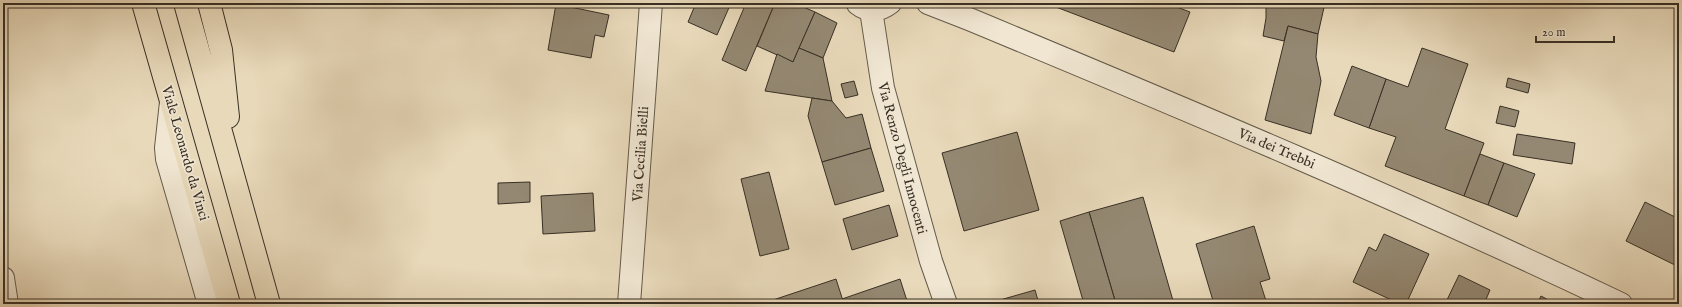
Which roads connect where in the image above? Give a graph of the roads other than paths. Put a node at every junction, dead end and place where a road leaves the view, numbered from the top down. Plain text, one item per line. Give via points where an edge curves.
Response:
1 (143, 3) edge
2 (185, 3) edge
3 (209, 3) edge
4 (651, 3) edge
5 (928, 3) edge
6 (873, 5) edge
7 (171, 102) junction
8 (234, 176) junction
9 (3, 278) edge
10 (7, 304) edge
11 (209, 304) edge
12 (230, 304) edge
13 (269, 304) edge
14 (629, 304) edge
15 (946, 304) edge
16 (1621, 304) edge

1 - 7 highway, Viale Leonardo da Vinci
2 - 8 highway
3 - 8 highway via 221,50
4 - 14 street, Via Cecilia Bielli
5 - 16 street, Via dei Trebbi via 1301,158
6 - 15 street, Via Renzo Degli Innocenti via 883,88 931,261
7 - 11 street via 167,159
7 - 12 highway, Viale Leonardo da Vinci
8 - 13 highway
9 - 10 street

